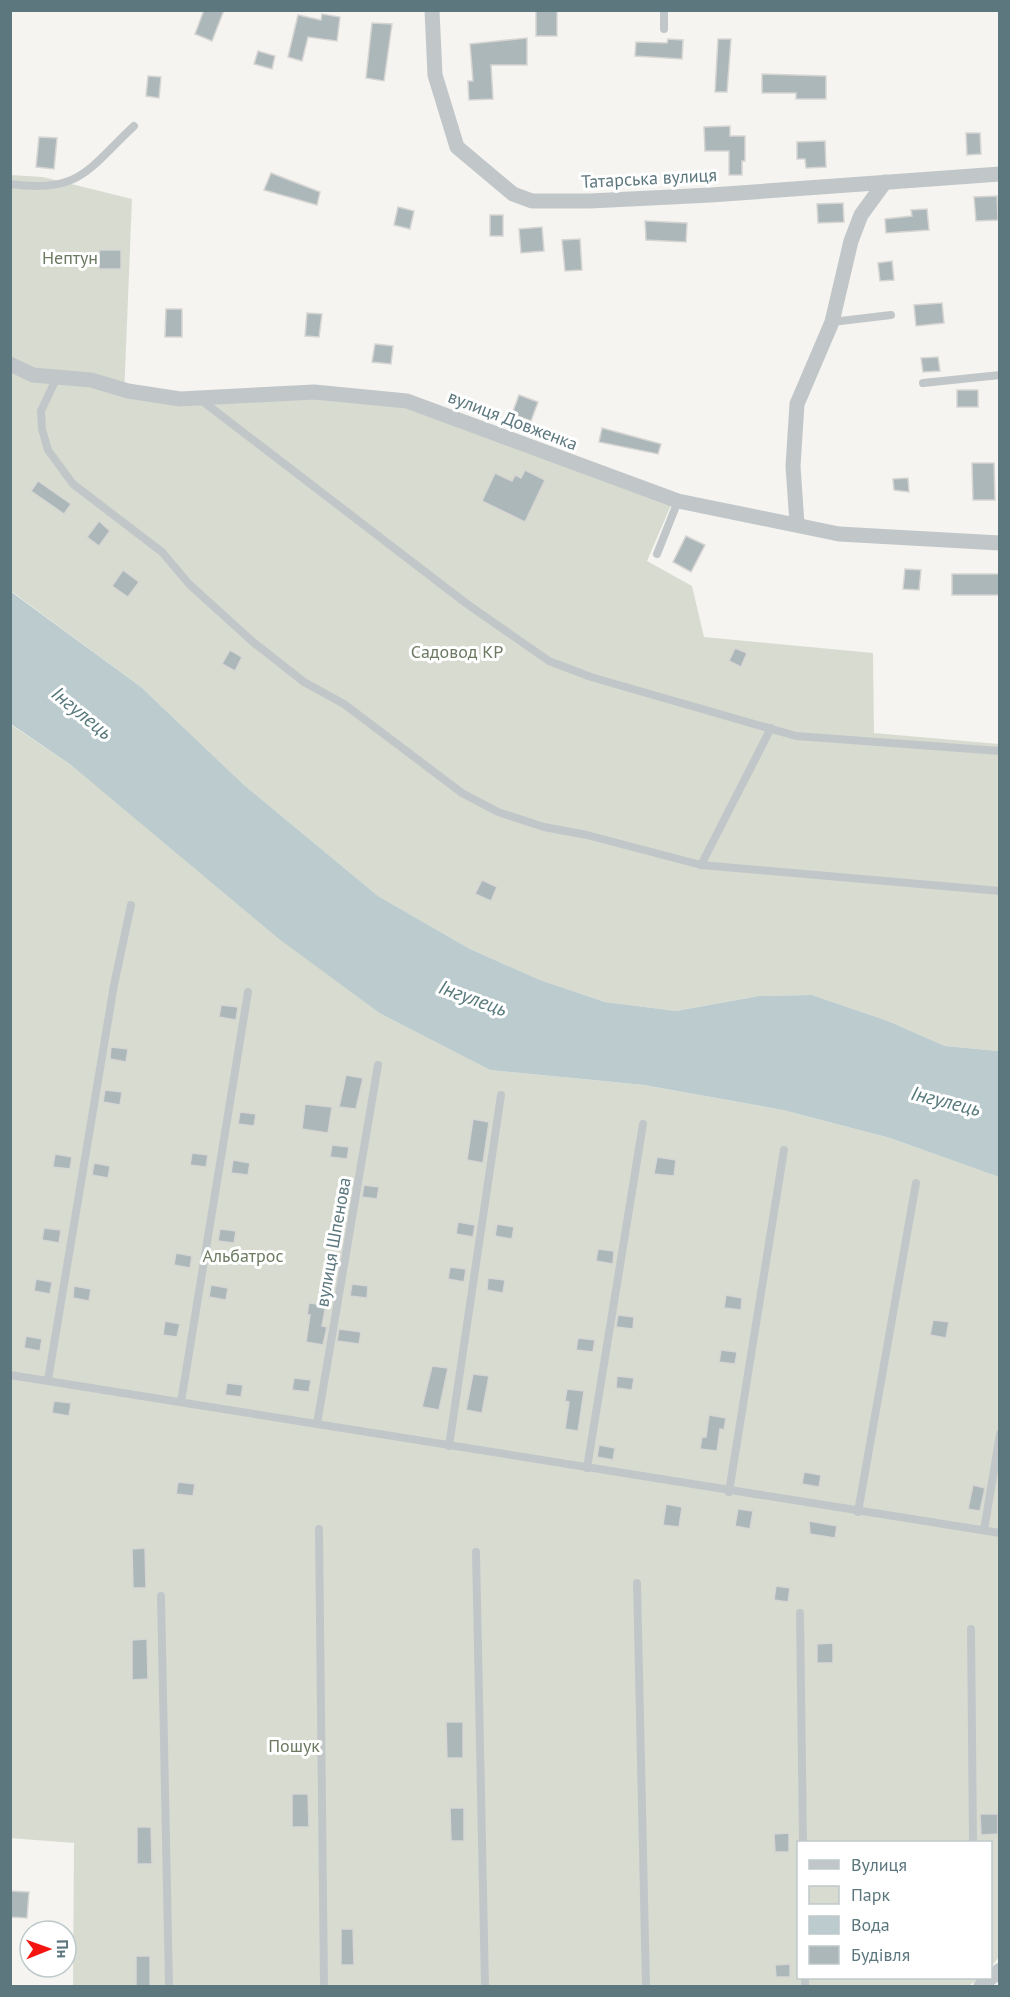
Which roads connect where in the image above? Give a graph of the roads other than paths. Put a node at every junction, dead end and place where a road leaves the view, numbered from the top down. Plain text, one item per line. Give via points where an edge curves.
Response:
1 (432, 10) edge
2 (664, 10) edge
3 (664, 29) dead end
4 (134, 126) dead end
5 (999, 174) edge
6 (885, 182) junction
7 (10, 184) edge
8 (891, 315) dead end
9 (832, 322) junction
10 (10, 364) edge
11 (999, 375) edge
12 (57, 377) junction
13 (923, 383) dead end
14 (200, 399) junction
15 (678, 501) junction
16 (797, 524) junction
17 (999, 543) edge
18 (657, 554) dead end
19 (771, 728) junction
20 (999, 751) edge
21 (701, 865) junction
22 (999, 891) edge
23 (131, 905) dead end
24 (248, 992) dead end
25 (378, 1065) dead end
26 (501, 1095) dead end
27 (643, 1124) dead end
28 (784, 1150) dead end
29 (916, 1183) dead end
30 (10, 1375) edge
31 (48, 1380) junction
32 (181, 1402) junction
33 (317, 1424) junction
34 (999, 1434) edge
35 (449, 1446) junction
36 (587, 1468) junction
37 (729, 1492) junction
38 (858, 1512) junction
39 (319, 1529) dead end
40 (984, 1530) junction
41 (999, 1533) edge
42 (476, 1552) dead end
43 (637, 1583) dead end
44 (161, 1596) dead end
45 (800, 1613) dead end
46 (971, 1629) dead end
47 (803, 1841) edge
48 (974, 1841) edge
49 (169, 1986) edge
50 (324, 1986) edge
51 (485, 1986) edge
52 (646, 1986) edge

1 - 6 street, Татарська вулиця via 435,75 457,147 513,194 532,201 590,201
2 - 3 lane
4 - 7 lane via 84,175 54,187
5 - 6 street, Татарська вулиця
6 - 9 street via 861,215 851,241
8 - 9 lane
9 - 16 street via 797,404
10 - 12 street, вулиця Довженка via 33,375
11 - 13 lane
12 - 14 street, вулиця Довженка via 91,380 128,391
12 - 21 lane via 41,411 42,429 48,450 73,484 162,552 189,584 304,682 344,704 462,793 498,812
14 - 15 street, вулиця Довженка via 314,392 406,401
14 - 19 lane via 467,604 549,662
15 - 16 street, вулиця Довженка
15 - 18 lane
16 - 17 street, вулиця Довженка via 838,534
19 - 20 lane via 796,736
19 - 21 lane
21 - 22 lane
23 - 31 lane
24 - 32 lane
25 - 33 lane, вулиця Шпенова
26 - 35 lane
27 - 36 lane
28 - 37 lane
29 - 38 lane
30 - 31 lane
31 - 32 lane
32 - 33 lane
33 - 35 lane
34 - 40 lane
35 - 36 lane
36 - 37 lane
37 - 38 lane
38 - 40 lane
39 - 50 lane
40 - 41 lane
42 - 51 lane
43 - 52 lane
44 - 49 lane
45 - 47 lane
46 - 48 lane

